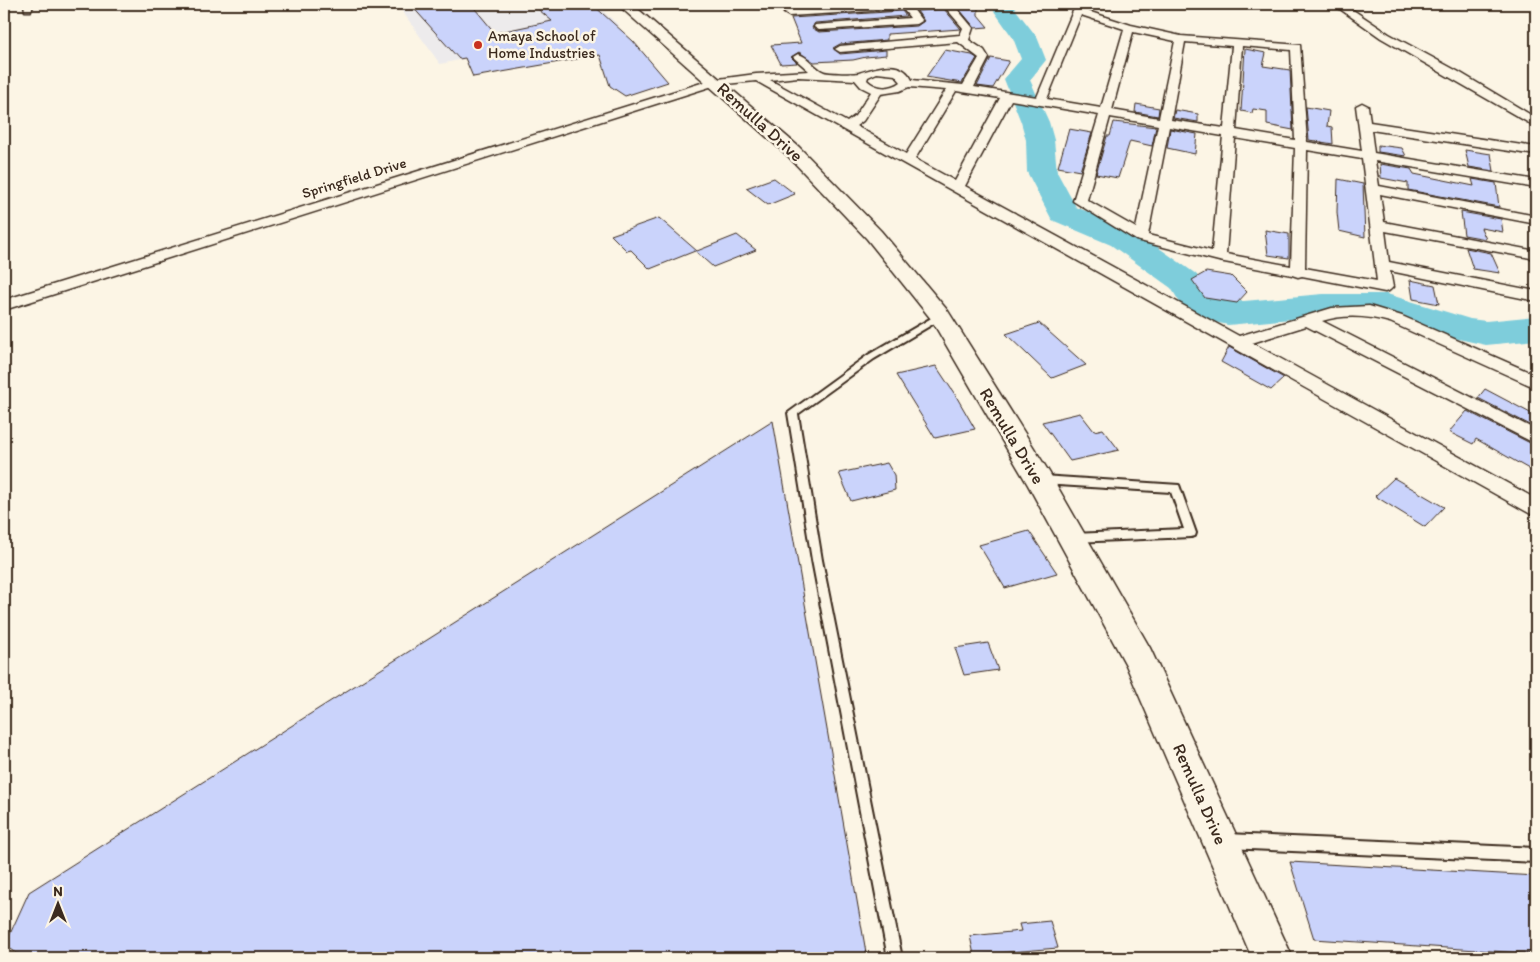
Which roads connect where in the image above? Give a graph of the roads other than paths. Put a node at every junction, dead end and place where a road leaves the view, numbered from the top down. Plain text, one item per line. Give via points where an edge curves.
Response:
1 (624, 4) edge
2 (944, 4) edge
3 (948, 4) edge
4 (1338, 4) edge
5 (906, 6) junction
6 (812, 12) junction
7 (789, 14) dead end
8 (1129, 28) junction
9 (824, 35) junction
10 (964, 38) junction
11 (1181, 39) junction
12 (1237, 44) junction
13 (840, 49) junction
14 (798, 57) dead end
15 (862, 69) junction
16 (821, 76) junction
17 (756, 77) junction
18 (715, 82) junction
19 (907, 83) junction
20 (953, 87) junction
21 (967, 89) junction
22 (878, 90) junction
23 (1024, 98) junction
24 (1362, 106) dead end
25 (1106, 112) junction
26 (1165, 122) junction
27 (1536, 123) edge
28 (1365, 125) junction
29 (848, 127) junction
30 (1230, 133) junction
31 (1301, 145) junction
32 (1536, 151) edge
33 (1368, 156) junction
34 (908, 161) junction
35 (1536, 184) edge
36 (958, 187) junction
37 (1372, 190) junction
38 (1536, 220) edge
39 (1377, 225) junction
40 (1141, 237) junction
41 (1536, 255) edge
42 (1219, 257) junction
43 (1382, 265) junction
44 (1298, 272) junction
45 (1536, 296) edge
46 (4, 305) edge
47 (940, 316) junction
48 (1307, 320) junction
49 (1235, 343) junction
50 (1536, 382) edge
51 (1536, 438) edge
52 (1039, 479) junction
53 (1536, 508) edge
54 (1073, 538) junction
55 (1221, 841) junction
56 (1536, 855) edge
57 (895, 958) edge
58 (1274, 958) edge

1 - 18 main road, Remulla Drive
2 - 5 street
3 - 10 street via 968,28
4 - 27 street via 1385,36
5 - 6 street
5 - 9 street via 917,21
6 - 7 street
6 - 9 street
8 - 11 street
8 - 23 street via 1078,11
8 - 25 street
9 - 13 street
10 - 13 street
10 - 21 street via 963,41 984,58
11 - 12 street
11 - 26 street
12 - 30 street
12 - 31 street via 1296,47
13 - 15 street
14 - 16 street
15 - 16 street, Springfield Drive
15 - 19 street, Springfield Drive via 896,72 905,77
15 - 22 street via 862,84
16 - 17 street, Springfield Drive
17 - 18 street, Springfield Drive
17 - 29 street
18 - 46 street, Springfield Drive
18 - 47 main road, Remulla Drive via 793,151 874,235
19 - 20 street
19 - 22 street via 893,90
20 - 21 street
20 - 34 street
21 - 23 street
22 - 29 street via 860,118
23 - 25 street
23 - 36 street
24 - 28 street
25 - 26 street
25 - 40 street via 1080,200
26 - 30 street
26 - 40 street
28 - 32 street
28 - 33 street
29 - 34 street
30 - 31 street
30 - 42 street
31 - 33 street
31 - 44 street
33 - 35 street
33 - 37 street
34 - 36 street
36 - 49 street
37 - 38 street
37 - 39 street
39 - 41 street
39 - 43 street
40 - 42 street
42 - 44 street
43 - 44 street via 1384,287
43 - 45 street
47 - 52 main road, Remulla Drive
47 - 57 lane via 871,357 794,414 817,560
48 - 49 street
48 - 50 street via 1332,313 1369,310
48 - 51 street
49 - 53 street
52 - 54 main road, Remulla Drive
52 - 54 lane via 1175,488 1191,533
54 - 55 main road, Remulla Drive via 1139,658
55 - 56 lane
55 - 58 main road, Remulla Drive

